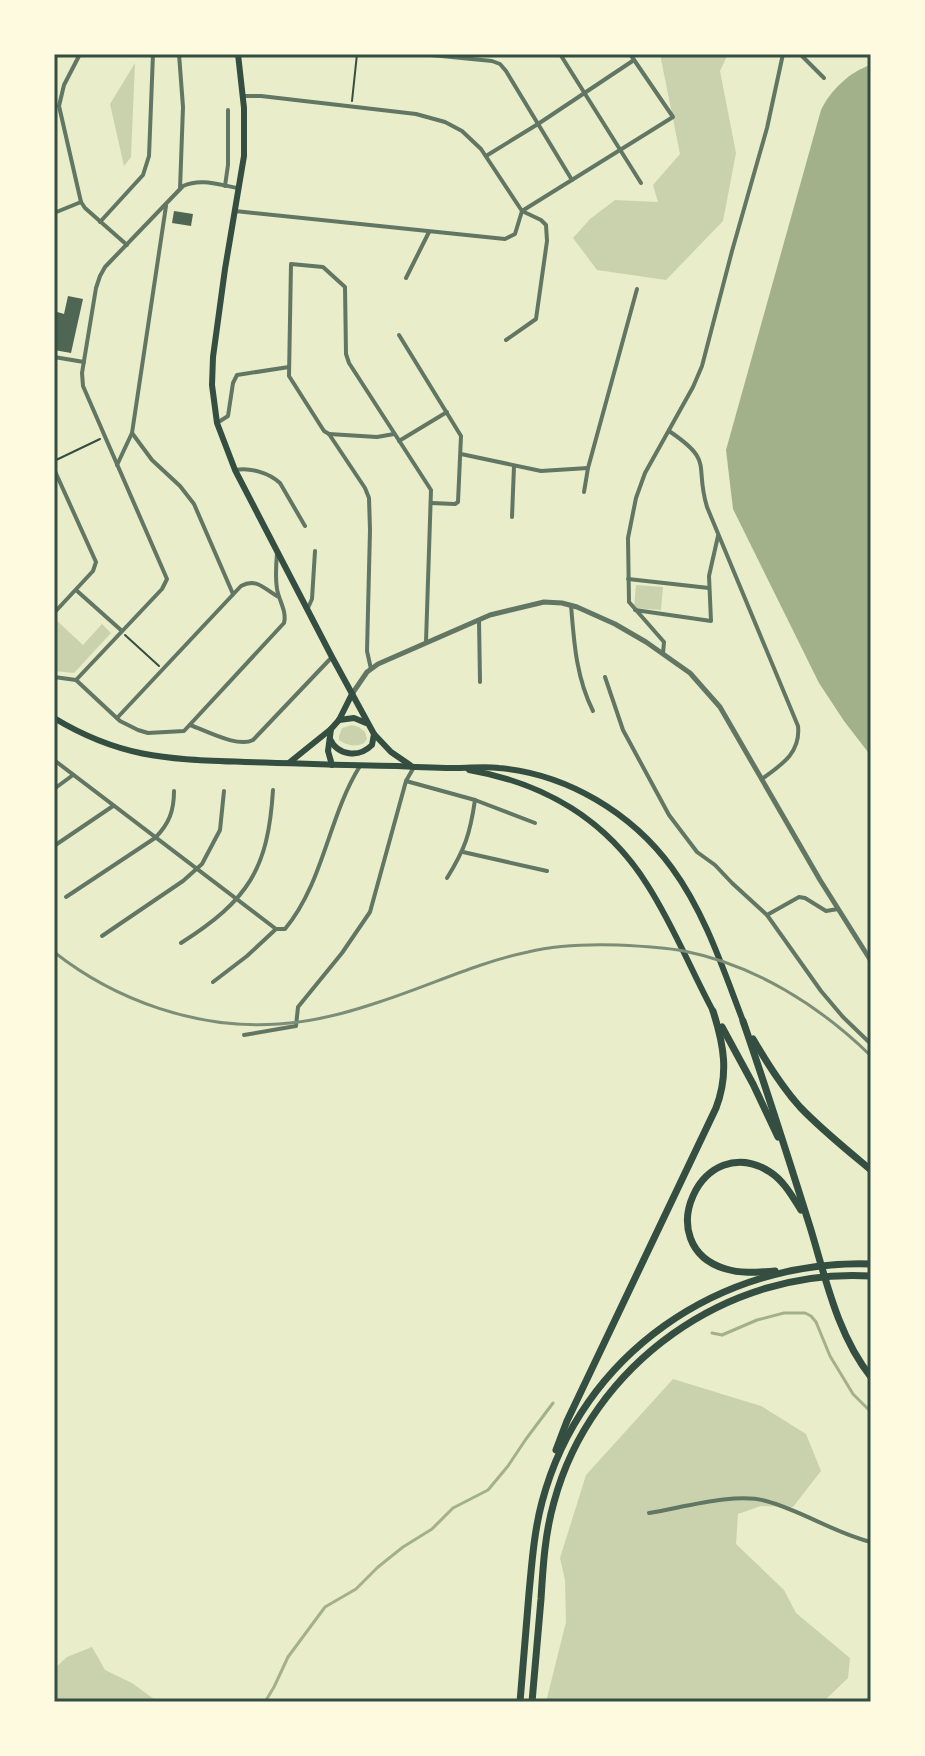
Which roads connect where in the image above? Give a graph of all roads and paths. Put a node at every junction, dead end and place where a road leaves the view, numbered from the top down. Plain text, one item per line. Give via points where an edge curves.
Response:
1 (80, 54) edge
2 (153, 54) edge
3 (179, 54) edge
4 (238, 54) edge
5 (357, 54) edge
6 (421, 54) edge
7 (560, 54) edge
8 (630, 54) edge
9 (783, 54) edge
10 (800, 54) edge
11 (448, 56) edge
12 (634, 60) junction
13 (824, 78) dead end
14 (585, 93) junction
15 (57, 95) edge
16 (243, 96) junction
17 (352, 107) junction
18 (228, 110) dead end
19 (538, 124) junction
20 (621, 150) junction
21 (486, 156) junction
22 (572, 180) junction
23 (641, 183) dead end
24 (225, 186) junction
25 (239, 188) junction
26 (180, 189) junction
27 (81, 202) junction
28 (166, 203) junction
29 (234, 211) junction
30 (522, 211) junction
31 (54, 213) edge
32 (100, 222) junction
33 (429, 232) junction
34 (127, 245) junction
35 (406, 278) dead end
36 (637, 289) dead end
37 (399, 335) dead end
38 (506, 340) dead end
39 (54, 357) edge
40 (84, 362) junction
41 (289, 367) junction
42 (447, 412) junction
43 (217, 423) junction
44 (669, 431) junction
45 (132, 433) junction
46 (329, 434) junction
47 (394, 434) junction
48 (104, 437) junction
49 (399, 441) junction
50 (461, 454) junction
51 (54, 461) edge
52 (117, 465) junction
53 (514, 466) junction
54 (588, 468) junction
55 (54, 469) edge
56 (235, 470) junction
57 (584, 492) dead end
58 (431, 503) junction
59 (512, 517) dead end
60 (305, 526) dead end
61 (718, 533) junction
62 (277, 551) junction
63 (315, 551) dead end
64 (628, 579) junction
65 (709, 588) junction
66 (76, 589) junction
67 (233, 594) junction
68 (279, 597) junction
69 (571, 605) junction
70 (307, 610) junction
71 (634, 610) junction
72 (54, 613) edge
73 (479, 620) junction
74 (122, 631) junction
75 (426, 642) junction
76 (663, 653) junction
77 (332, 657) junction
78 (163, 669) junction
79 (371, 669) junction
80 (54, 677) edge
81 (605, 677) dead end
82 (76, 680) junction
83 (480, 682) dead end
84 (352, 694) junction
85 (593, 711) dead end
86 (54, 718) edge
87 (117, 718) junction
88 (339, 720) junction
89 (190, 725) junction
90 (369, 725) junction
91 (331, 729) junction
92 (374, 734) junction
93 (330, 739) junction
94 (370, 747) junction
95 (54, 760) edge
96 (289, 763) junction
97 (332, 765) junction
98 (360, 766) junction
99 (414, 767) junction
100 (457, 768) junction
101 (73, 775) junction
102 (762, 779) junction
103 (406, 781) junction
104 (54, 789) edge
105 (273, 790) dead end
106 (174, 791) dead end
107 (224, 791) dead end
108 (475, 800) junction
109 (113, 806) junction
110 (535, 823) dead end
111 (155, 838) junction
112 (54, 846) edge
113 (463, 852) junction
114 (197, 870) junction
115 (547, 871) dead end
116 (447, 878) dead end
117 (66, 897) dead end
118 (237, 899) junction
119 (838, 909) junction
120 (767, 915) junction
121 (276, 929) junction
122 (102, 936) dead end
123 (181, 943) dead end
124 (871, 961) edge
125 (213, 982) dead end
126 (713, 1011) junction
127 (743, 1021) junction
128 (244, 1035) dead end
129 (871, 1044) edge
130 (785, 1152) junction
131 (871, 1170) edge
132 (807, 1219) junction
133 (871, 1264) edge
134 (793, 1270) junction
135 (871, 1276) edge
136 (871, 1377) edge
137 (551, 1473) junction
138 (649, 1513) dead end
139 (871, 1542) edge
140 (520, 1702) edge
141 (532, 1702) edge

1 - 15 street
2 - 32 street via 147,166
3 - 26 street
4 - 16 main road
5 - 17 path
6 - 11 street
7 - 14 street
8 - 12 street
9 - 44 street via 702,366
10 - 13 street
11 - 19 street via 500,64
12 - 14 street
12 - 20 street via 673,117
14 - 19 street
14 - 20 street
15 - 27 street
16 - 17 street
16 - 25 main road
17 - 21 street via 436,118 462,131
18 - 24 street
19 - 21 street
19 - 22 street
20 - 22 street
20 - 23 street
21 - 30 street
22 - 30 street
24 - 25 street
24 - 26 street via 197,182
25 - 29 main road
26 - 28 street
27 - 31 street
27 - 32 street
28 - 34 street
28 - 45 street
29 - 33 street
29 - 43 main road via 212,368
30 - 33 street via 515,234 505,239
30 - 38 street via 546,225 547,241 536,319
32 - 34 street
33 - 35 street
34 - 40 street via 97,281
36 - 54 street
37 - 42 street
39 - 40 street
40 - 48 street via 83,386
41 - 43 street via 236,376 228,416
41 - 46 street via 291,380
41 - 47 street via 291,264 323,267 345,287 347,360
42 - 49 street
42 - 50 street via 461,436
43 - 56 main road
44 - 61 street via 699,457 705,499
44 - 64 street via 636,498 628,538
45 - 52 street
45 - 67 street via 189,497
46 - 47 street
46 - 79 street via 369,498
47 - 49 street
48 - 51 path
48 - 52 street
49 - 58 street via 429,487
50 - 53 street
50 - 58 street via 458,502
52 - 74 street via 167,579
53 - 54 street via 549,472
53 - 59 street
54 - 57 street
55 - 66 street via 96,562
56 - 60 street via 276,479
56 - 62 main road
58 - 75 street
61 - 65 street
61 - 102 street via 798,726 794,751
62 - 68 street
62 - 70 main road
63 - 70 street
64 - 65 street
64 - 71 street
65 - 71 street via 711,621
66 - 72 street
66 - 74 street
67 - 68 street via 251,582
67 - 78 street
68 - 89 street via 284,623
69 - 73 street via 538,603
69 - 76 street
69 - 85 street via 579,673
70 - 77 main road
71 - 76 street via 664,642
73 - 75 street
73 - 83 street
74 - 78 path
74 - 82 street
75 - 79 street
76 - 102 street via 710,694
77 - 84 main road
77 - 89 street via 248,743
78 - 87 street
79 - 84 street
80 - 82 street
81 - 120 street via 623,730 669,815 699,854
82 - 87 street
84 - 88 main road
84 - 90 main road
86 - 96 main road via 97,741 139,754
87 - 89 street via 145,733 183,731
88 - 90 main road via 354,718
88 - 91 main road
90 - 92 main road
91 - 93 main road
91 - 96 main road
92 - 94 main road
92 - 99 main road
93 - 94 main road via 345,753
93 - 97 main road
94 - 98 main road
95 - 101 street
96 - 97 main road
97 - 98 main road
98 - 99 main road
98 - 121 street via 307,896 285,929
99 - 100 main road
99 - 103 street
100 - 126 main road via 539,790 612,839 650,888
100 - 127 main road via 496,767 577,789 652,844 688,892
101 - 104 street
101 - 109 street
102 - 119 street
103 - 108 street
103 - 128 street via 378,889 361,927 298,1007 296,1026
105 - 118 street via 266,846
106 - 111 street via 172,813
107 - 114 street via 220,830
108 - 110 street
108 - 113 street
109 - 111 street
109 - 112 street
111 - 114 street
111 - 117 street
113 - 115 street
113 - 116 street
114 - 118 street
114 - 122 street
118 - 121 street
118 - 123 street
119 - 120 street via 824,911 799,897
119 - 124 street
120 - 129 street via 821,991
121 - 125 street
126 - 130 highway
126 - 137 highway via 724,1060 720,1098 567,1421
127 - 130 highway
127 - 131 highway via 789,1094
130 - 132 highway
132 - 134 highway via 776,1176 748,1164 710,1174 689,1203 692,1239 713,1264 742,1272
132 - 136 highway via 839,1317
133 - 134 highway
134 - 137 highway via 721,1293 647,1338 592,1397
135 - 141 highway via 795,1281 710,1310 653,1349 606,1396 563,1472 551,1513
137 - 140 highway via 533,1545
138 - 139 street via 750,1498

